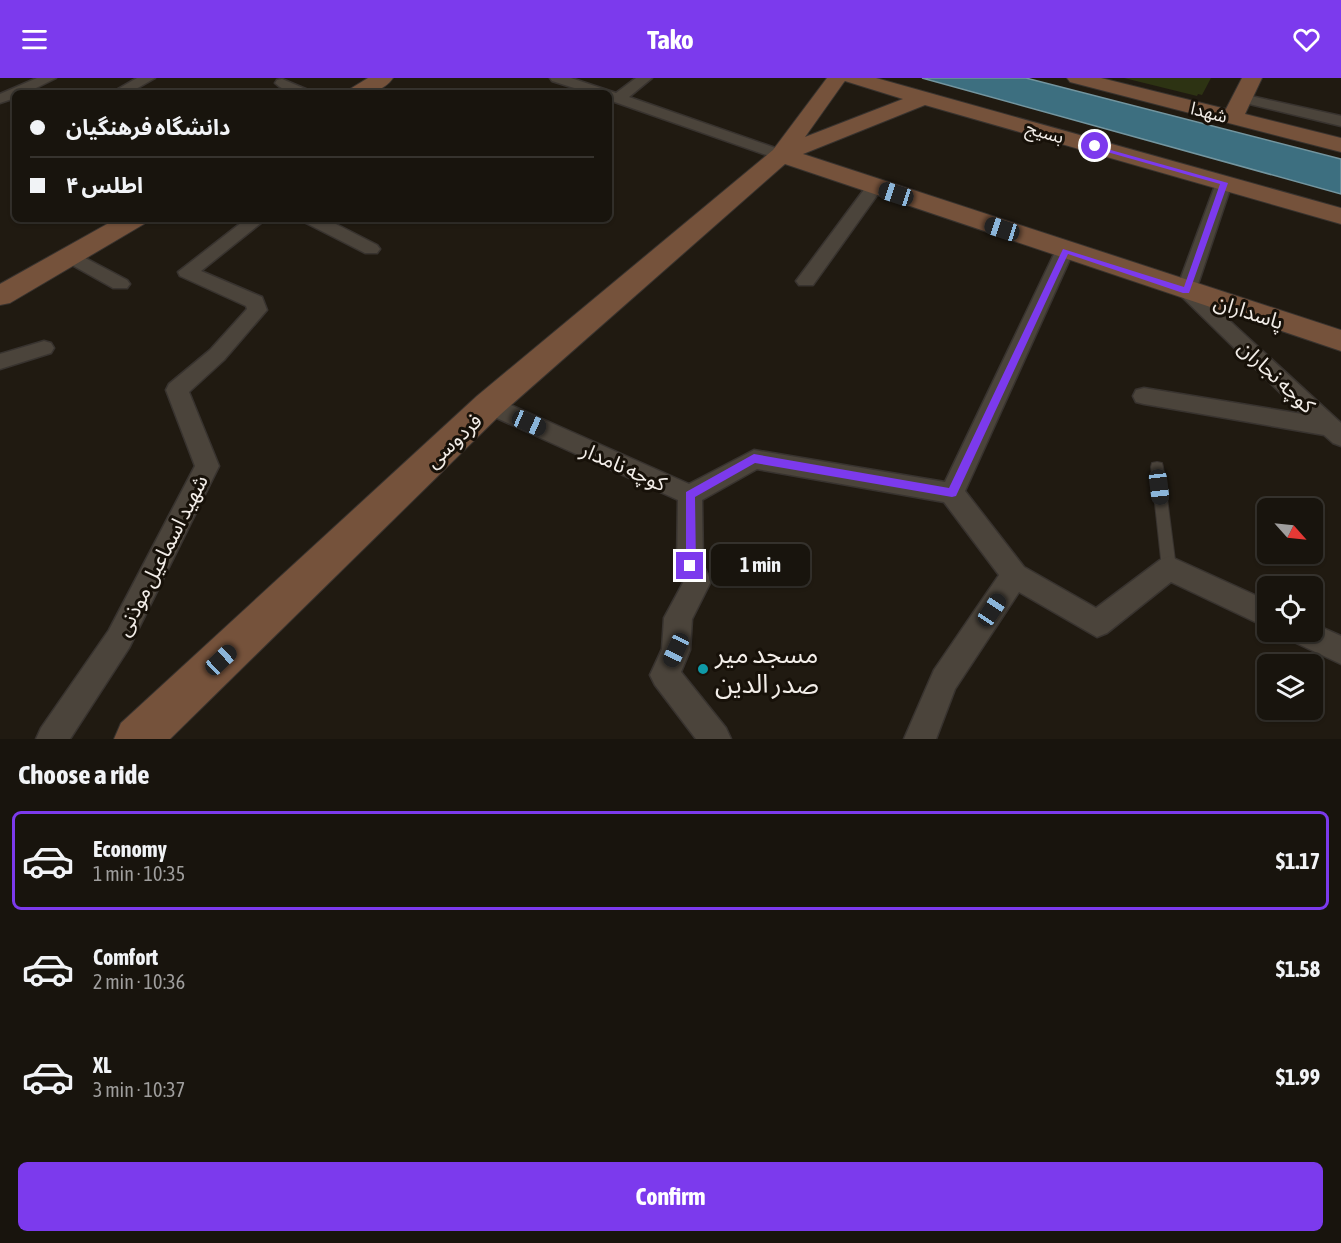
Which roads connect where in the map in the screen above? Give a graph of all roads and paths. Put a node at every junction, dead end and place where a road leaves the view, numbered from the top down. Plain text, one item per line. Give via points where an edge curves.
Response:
1 (49, 78) edge
2 (148, 78) edge
3 (383, 78) edge
4 (557, 78) edge
5 (645, 78) edge
6 (837, 78) edge
7 (853, 78) edge
8 (1077, 78) edge
9 (1252, 78) edge
10 (282, 83) dead end
11 (21, 90) edge
12 (124, 90) edge
13 (297, 90) edge
14 (362, 90) edge
15 (592, 90) edge
16 (612, 95) edge
17 (612, 97) edge
18 (923, 98) junction
19 (1242, 98) junction
20 (1233, 118) junction
21 (1341, 121) edge
22 (1341, 145) edge
23 (781, 155) junction
24 (1224, 183) junction
25 (875, 187) junction
26 (1341, 216) edge
27 (130, 222) edge
28 (253, 222) edge
29 (318, 222) edge
30 (371, 249) dead end
31 (1065, 250) junction
32 (70, 256) junction
33 (806, 281) dead end
34 (120, 284) dead end
35 (1186, 291) junction
36 (0, 296) edge
37 (1341, 341) edge
38 (44, 348) dead end
39 (0, 362) edge
40 (1144, 396) dead end
41 (489, 405) junction
42 (1336, 432) edge
43 (1157, 467) dead end
44 (952, 493) junction
45 (690, 495) junction
46 (1169, 568) junction
47 (1015, 575) junction
48 (1257, 610) edge
49 (1323, 642) edge
50 (1341, 651) edge
51 (52, 739) edge
52 (137, 739) edge
53 (715, 739) edge
54 (920, 739) edge

1 - 11 street
2 - 12 street
3 - 14 street
4 - 15 street
5 - 16 street
6 - 23 street
7 - 18 street, بسیج
8 - 20 street, شهدا
9 - 19 street
10 - 13 street
17 - 23 street
18 - 23 street
18 - 24 street, بسیج
19 - 20 street
19 - 21 street
20 - 22 street, شهدا
23 - 25 street, پاسداران
23 - 41 street, فردوسی
24 - 26 street, بسیج
24 - 35 street
25 - 31 street, پاسداران
25 - 33 street
27 - 32 street
28 - 51 street, شهید اسماعیل موذنی via 187,272 255,302 257,310 217,355 177,390 207,466 119,639
29 - 30 street
31 - 35 street, پاسداران
31 - 44 street
32 - 34 street
32 - 36 street
35 - 37 street, پاسداران
35 - 42 street, کوچه نجاران
38 - 39 street
40 - 42 street
41 - 45 street, کوچه نامدار
41 - 52 street, فردوسی
43 - 46 lane
44 - 45 street, کوچه نامدار via 754,459
44 - 47 street
45 - 53 street via 690,566 698,581 678,618 676,650 664,675
46 - 47 street via 1097,624
46 - 48 street
47 - 54 street via 944,680
49 - 50 street

